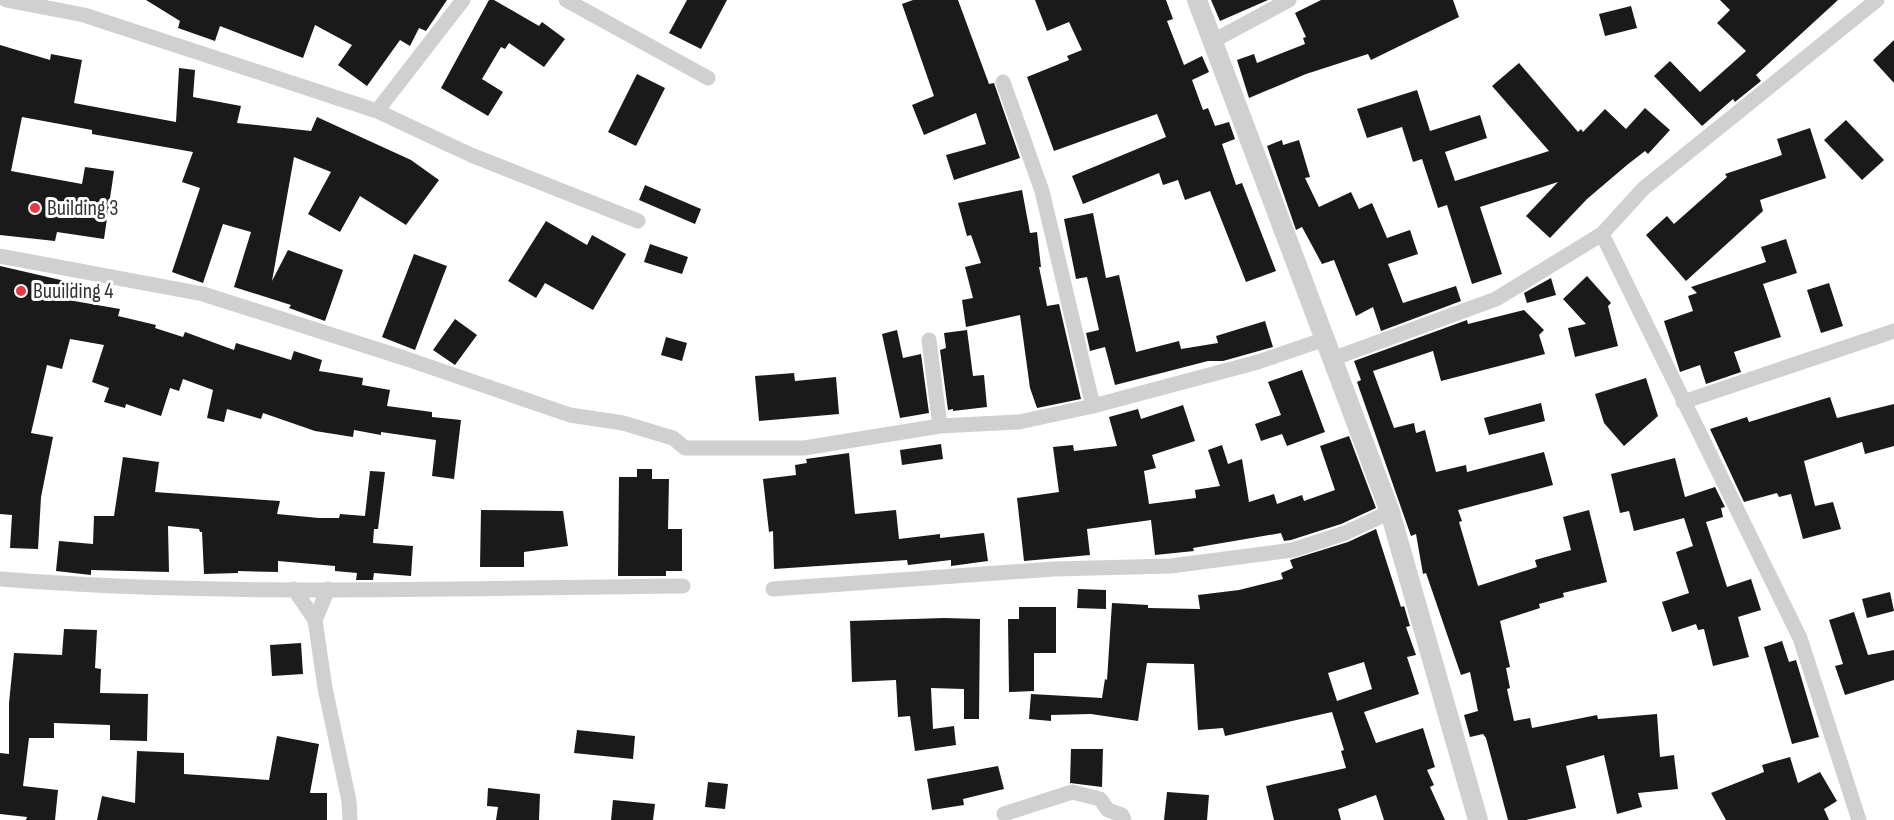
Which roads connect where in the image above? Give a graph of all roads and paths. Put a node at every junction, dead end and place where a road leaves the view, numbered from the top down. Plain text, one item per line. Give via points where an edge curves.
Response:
1 (6, 0) edge
2 (463, 0) edge
3 (566, 0) edge
4 (1197, 0) edge
5 (1289, 0) edge
6 (1877, 0) edge
7 (1213, 41) junction
8 (708, 78) dead end
9 (1003, 81) dead end
10 (377, 111) junction
11 (638, 221) dead end
12 (1602, 234) junction
13 (0, 256) edge
14 (1894, 331) edge
15 (1325, 339) junction
16 (929, 340) dead end
17 (1332, 359) junction
18 (1683, 402) junction
19 (1093, 406) junction
20 (940, 426) junction
21 (1390, 512) junction
22 (0, 579) edge
23 (683, 586) dead end
24 (294, 588) junction
25 (328, 589) junction
26 (773, 589) dead end
27 (315, 620) junction
28 (1004, 814) dead end
29 (350, 820) edge
30 (1124, 820) edge
31 (1478, 820) edge
32 (1859, 820) edge

1 - 10 street via 84,15
2 - 10 street
3 - 8 street
4 - 7 street
5 - 7 street
6 - 12 street via 1644,188
7 - 15 street
9 - 19 street via 1042,190
10 - 11 street via 471,155
12 - 17 street via 1496,299
12 - 18 street
13 - 20 street via 203,294 570,415 622,423 679,443 804,448
14 - 18 street
15 - 17 street
15 - 19 street via 1258,362
16 - 20 street
17 - 21 street
18 - 32 street via 1800,638
19 - 20 street via 1019,422
21 - 26 street via 1345,533 1293,550 1171,566 1054,569
21 - 31 street
22 - 24 street via 83,585
23 - 25 street
24 - 25 street
24 - 27 street
25 - 27 street
27 - 29 street via 325,688 350,801
28 - 30 street via 1072,792 1100,799 1108,810 1122,814

